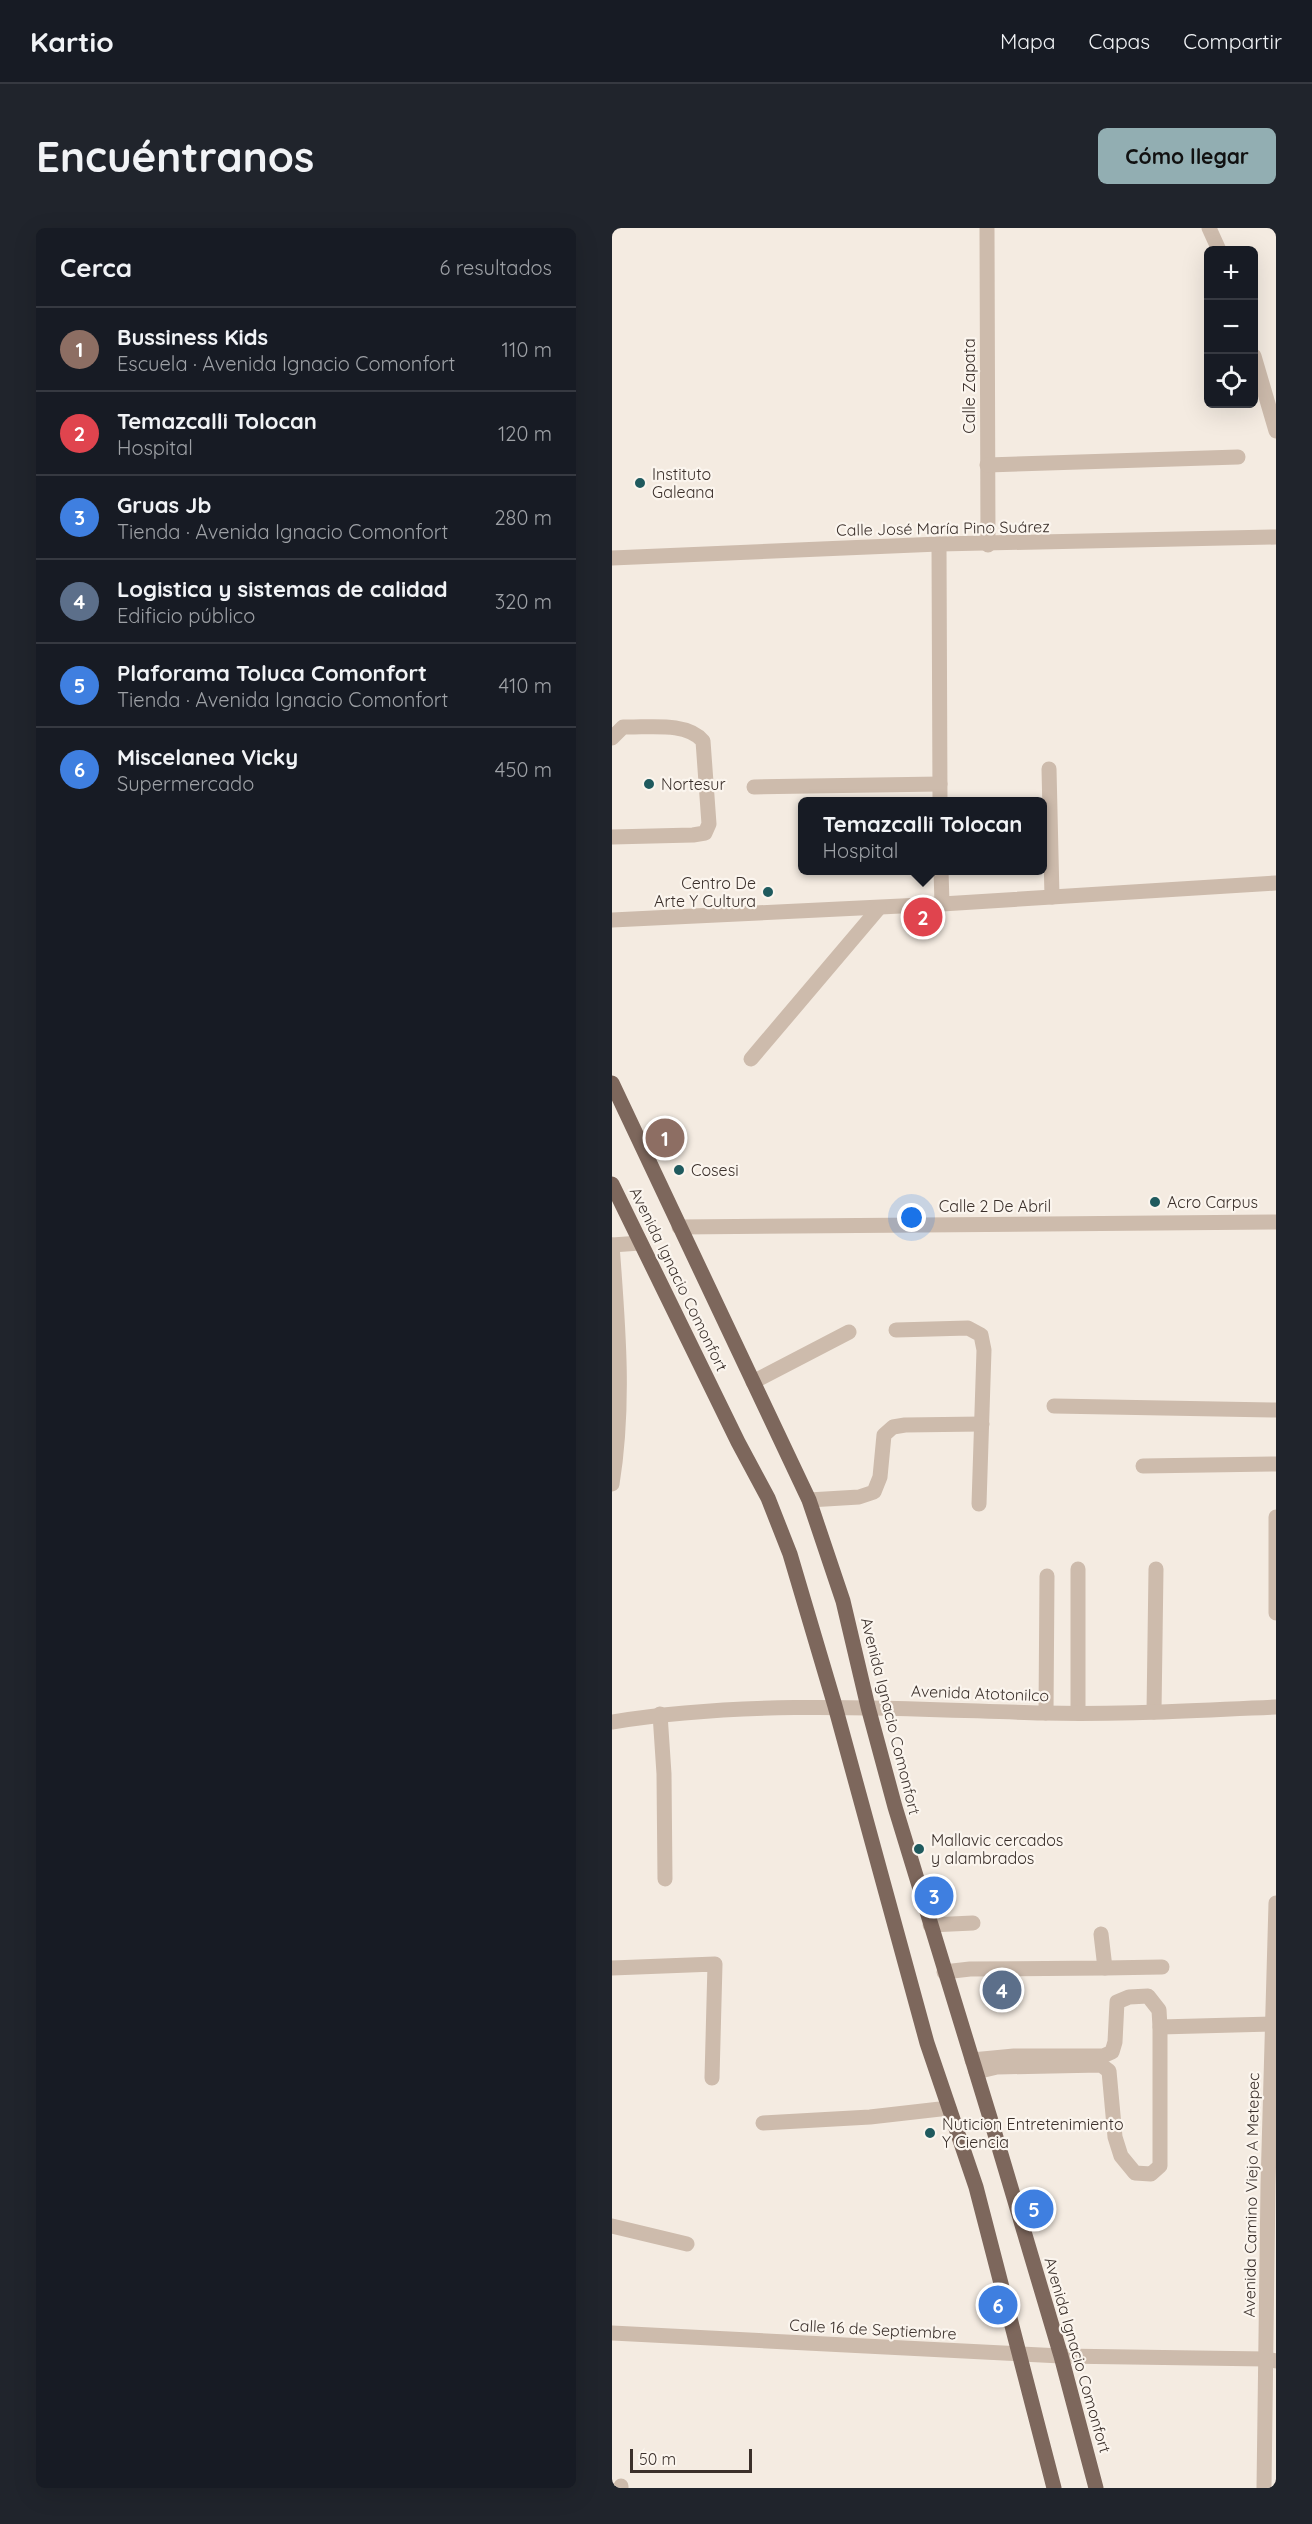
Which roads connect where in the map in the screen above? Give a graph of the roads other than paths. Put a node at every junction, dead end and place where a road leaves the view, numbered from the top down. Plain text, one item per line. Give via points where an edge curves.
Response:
1 (987, 228) edge
2 (1209, 228) edge
3 (1218, 246) edge
4 (1258, 369) edge
5 (1276, 430) edge
6 (1239, 457) dead end
7 (987, 465) junction
8 (1276, 537) edge
9 (939, 544) junction
10 (988, 545) junction
11 (612, 558) edge
12 (612, 738) edge
13 (1049, 769) dead end
14 (940, 784) junction
15 (754, 787) dead end
16 (940, 797) edge
17 (612, 837) edge
18 (941, 875) edge
19 (1276, 883) edge
20 (1052, 897) junction
21 (942, 904) junction
22 (879, 908) junction
23 (612, 920) edge
24 (751, 1059) dead end
25 (612, 1083) edge
26 (612, 1184) edge
27 (1276, 1222) edge
28 (679, 1227) junction
29 (640, 1243) junction
30 (612, 1245) edge
31 (896, 1330) dead end
32 (849, 1332) dead end
33 (753, 1382) junction
34 (1054, 1406) dead end
35 (1276, 1410) edge
36 (982, 1424) junction
37 (1276, 1464) edge
38 (1143, 1466) dead end
39 (612, 1484) edge
40 (809, 1500) junction
41 (979, 1504) dead end
42 (1276, 1517) edge
43 (1275, 1546) edge
44 (1078, 1569) dead end
45 (1156, 1569) dead end
46 (1047, 1576) dead end
47 (1276, 1613) edge
48 (835, 1706) junction
49 (868, 1707) junction
50 (1276, 1707) edge
51 (1154, 1712) junction
52 (1046, 1713) junction
53 (1078, 1713) junction
54 (660, 1714) junction
55 (612, 1722) edge
56 (665, 1879) dead end
57 (1276, 1903) edge
58 (973, 1923) dead end
59 (930, 1924) junction
60 (1101, 1934) dead end
61 (1275, 1949) edge
62 (1162, 1967) dead end
63 (612, 1968) edge
64 (1105, 1968) junction
65 (945, 1972) junction
66 (1272, 2024) junction
67 (1160, 2027) junction
68 (974, 2066) junction
69 (712, 2078) dead end
70 (949, 2108) junction
71 (763, 2123) dead end
72 (1272, 2185) edge
73 (612, 2226) edge
74 (687, 2244) dead end
75 (612, 2333) edge
76 (1020, 2355) junction
77 (1061, 2356) junction
78 (1271, 2360) edge
79 (1054, 2488) edge
80 (1096, 2488) edge
81 (1264, 2488) edge

1 - 7 street, Calle Zapata
2 - 3 street
4 - 5 street
6 - 7 street
7 - 10 street, Calle Zapata
8 - 10 street, Calle José María Pino Suárez
9 - 10 street, Calle José María Pino Suárez
9 - 11 street, Calle José María Pino Suárez
9 - 14 street
12 - 17 street via 623,727 696,733 703,741 709,824 705,833 693,835
13 - 20 street
14 - 15 street
14 - 16 street
18 - 21 street
19 - 20 street
20 - 21 street
21 - 22 street
22 - 23 street
22 - 24 street
25 - 28 main road, Avenida Ignacio Comonfort
26 - 29 main road, Avenida Ignacio Comonfort
27 - 28 street, Calle 2 De Abril
28 - 33 main road, Avenida Ignacio Comonfort
29 - 30 street
29 - 48 main road, Avenida Ignacio Comonfort via 768,1498 790,1554
30 - 39 street via 621,1363
31 - 36 street via 968,1328 981,1335
32 - 33 street
33 - 40 main road, Avenida Ignacio Comonfort
34 - 35 street
36 - 40 street via 893,1427 884,1435 880,1478 874,1492 868,1496
36 - 41 street
37 - 38 street
40 - 49 main road, Avenida Ignacio Comonfort via 843,1601
42 - 43 street
43 - 47 street
44 - 53 street
45 - 51 street
46 - 52 street
48 - 49 street, Avenida Atotonilco
48 - 54 street, Avenida Atotonilco
48 - 70 main road, Avenida Ignacio Comonfort via 927,2043
49 - 52 street, Avenida Atotonilco
49 - 59 main road, Avenida Ignacio Comonfort
50 - 51 street, Avenida Atotonilco
51 - 53 street, Avenida Atotonilco
52 - 53 street, Avenida Atotonilco
54 - 55 street, Avenida Atotonilco
54 - 56 street
57 - 61 street, Avenida Camino Viejo A Metepec
58 - 59 street
59 - 65 main road, Avenida Ignacio Comonfort
60 - 64 street
61 - 66 street, Avenida Camino Viejo A Metepec
62 - 64 street
63 - 69 street via 716,1964
64 - 65 street
65 - 68 main road, Avenida Ignacio Comonfort
66 - 67 street
66 - 72 street, Avenida Camino Viejo A Metepec
67 - 68 street via 1159,2010 1148,1996 1129,1997 1117,2002 1112,2052 1103,2056 1014,2056
67 - 68 street via 1162,2151 1160,2166 1152,2174 1135,2173 1121,2156 1115,2137 1109,2071 1101,2066
68 - 77 main road, Avenida Ignacio Comonfort
70 - 71 street
70 - 76 main road, Avenida Ignacio Comonfort via 976,2187
72 - 78 street, Avenida Camino Viejo A Metepec
73 - 74 street
75 - 76 street, Calle 16 de Septiembre
76 - 77 street, Calle 16 de Septiembre
76 - 79 main road, Avenida Ignacio Comonfort
77 - 78 street, Calle 16 de Septiembre
77 - 80 main road, Avenida Ignacio Comonfort
78 - 81 street, Avenida Camino Viejo A Metepec

